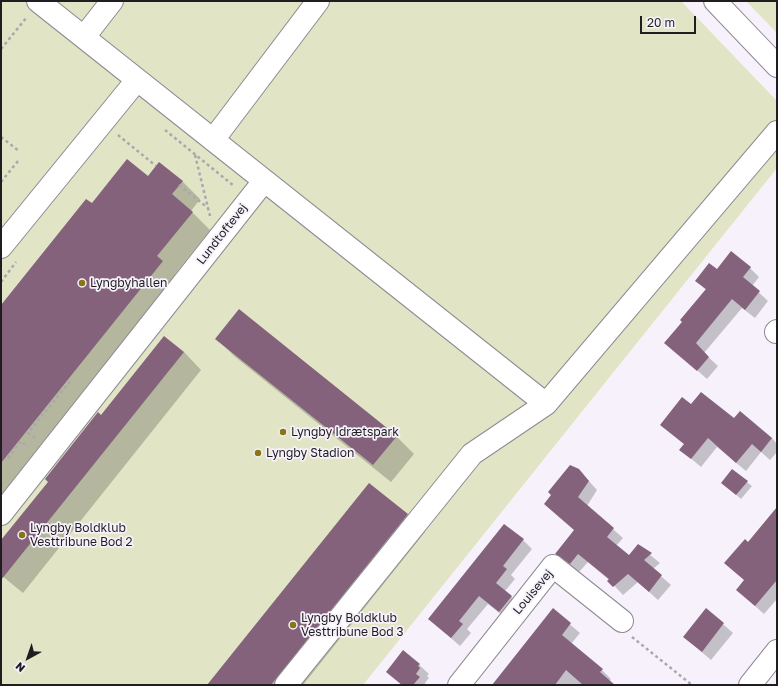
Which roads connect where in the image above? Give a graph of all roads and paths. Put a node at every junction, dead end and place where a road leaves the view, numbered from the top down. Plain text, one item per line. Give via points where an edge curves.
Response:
1 (39, 1) edge
2 (112, 1) edge
3 (715, 1) edge
4 (310, 4) edge
5 (84, 37) junction
6 (1, 49) edge
7 (777, 66) edge
8 (137, 80) junction
9 (160, 126) dead end
10 (777, 132) edge
11 (115, 133) dead end
12 (1, 137) edge
13 (213, 140) junction
14 (19, 151) dead end
15 (195, 155) junction
16 (18, 161) dead end
17 (156, 166) dead end
18 (264, 181) junction
19 (1, 182) edge
20 (179, 185) dead end
21 (250, 199) junction
22 (208, 209) junction
23 (216, 242) junction
24 (1, 247) edge
25 (72, 379) dead end
26 (546, 404) junction
27 (51, 450) junction
28 (1, 514) edge
29 (622, 621) joint
30 (777, 651) edge
31 (286, 685) edge
32 (459, 685) edge
33 (692, 685) edge
34 (750, 685) edge

1 - 5 street
1 - 6 path
2 - 5 street
3 - 7 street
4 - 13 street
5 - 8 street
8 - 13 street
8 - 24 street
9 - 15 path
10 - 26 street
11 - 17 path
12 - 14 path
13 - 18 street
15 - 21 path
15 - 22 path
16 - 19 path
18 - 21 street, Lundtoftevej
18 - 26 street
20 - 22 path
21 - 23 street, Lundtoftevej
22 - 23 path
23 - 27 street, Lundtoftevej
25 - 27 path via 28,433
26 - 31 street via 472,454
27 - 28 street, Lundtoftevej
29 - 32 street, Louisevej via 553,566
29 - 33 path via 624,630
30 - 34 street

